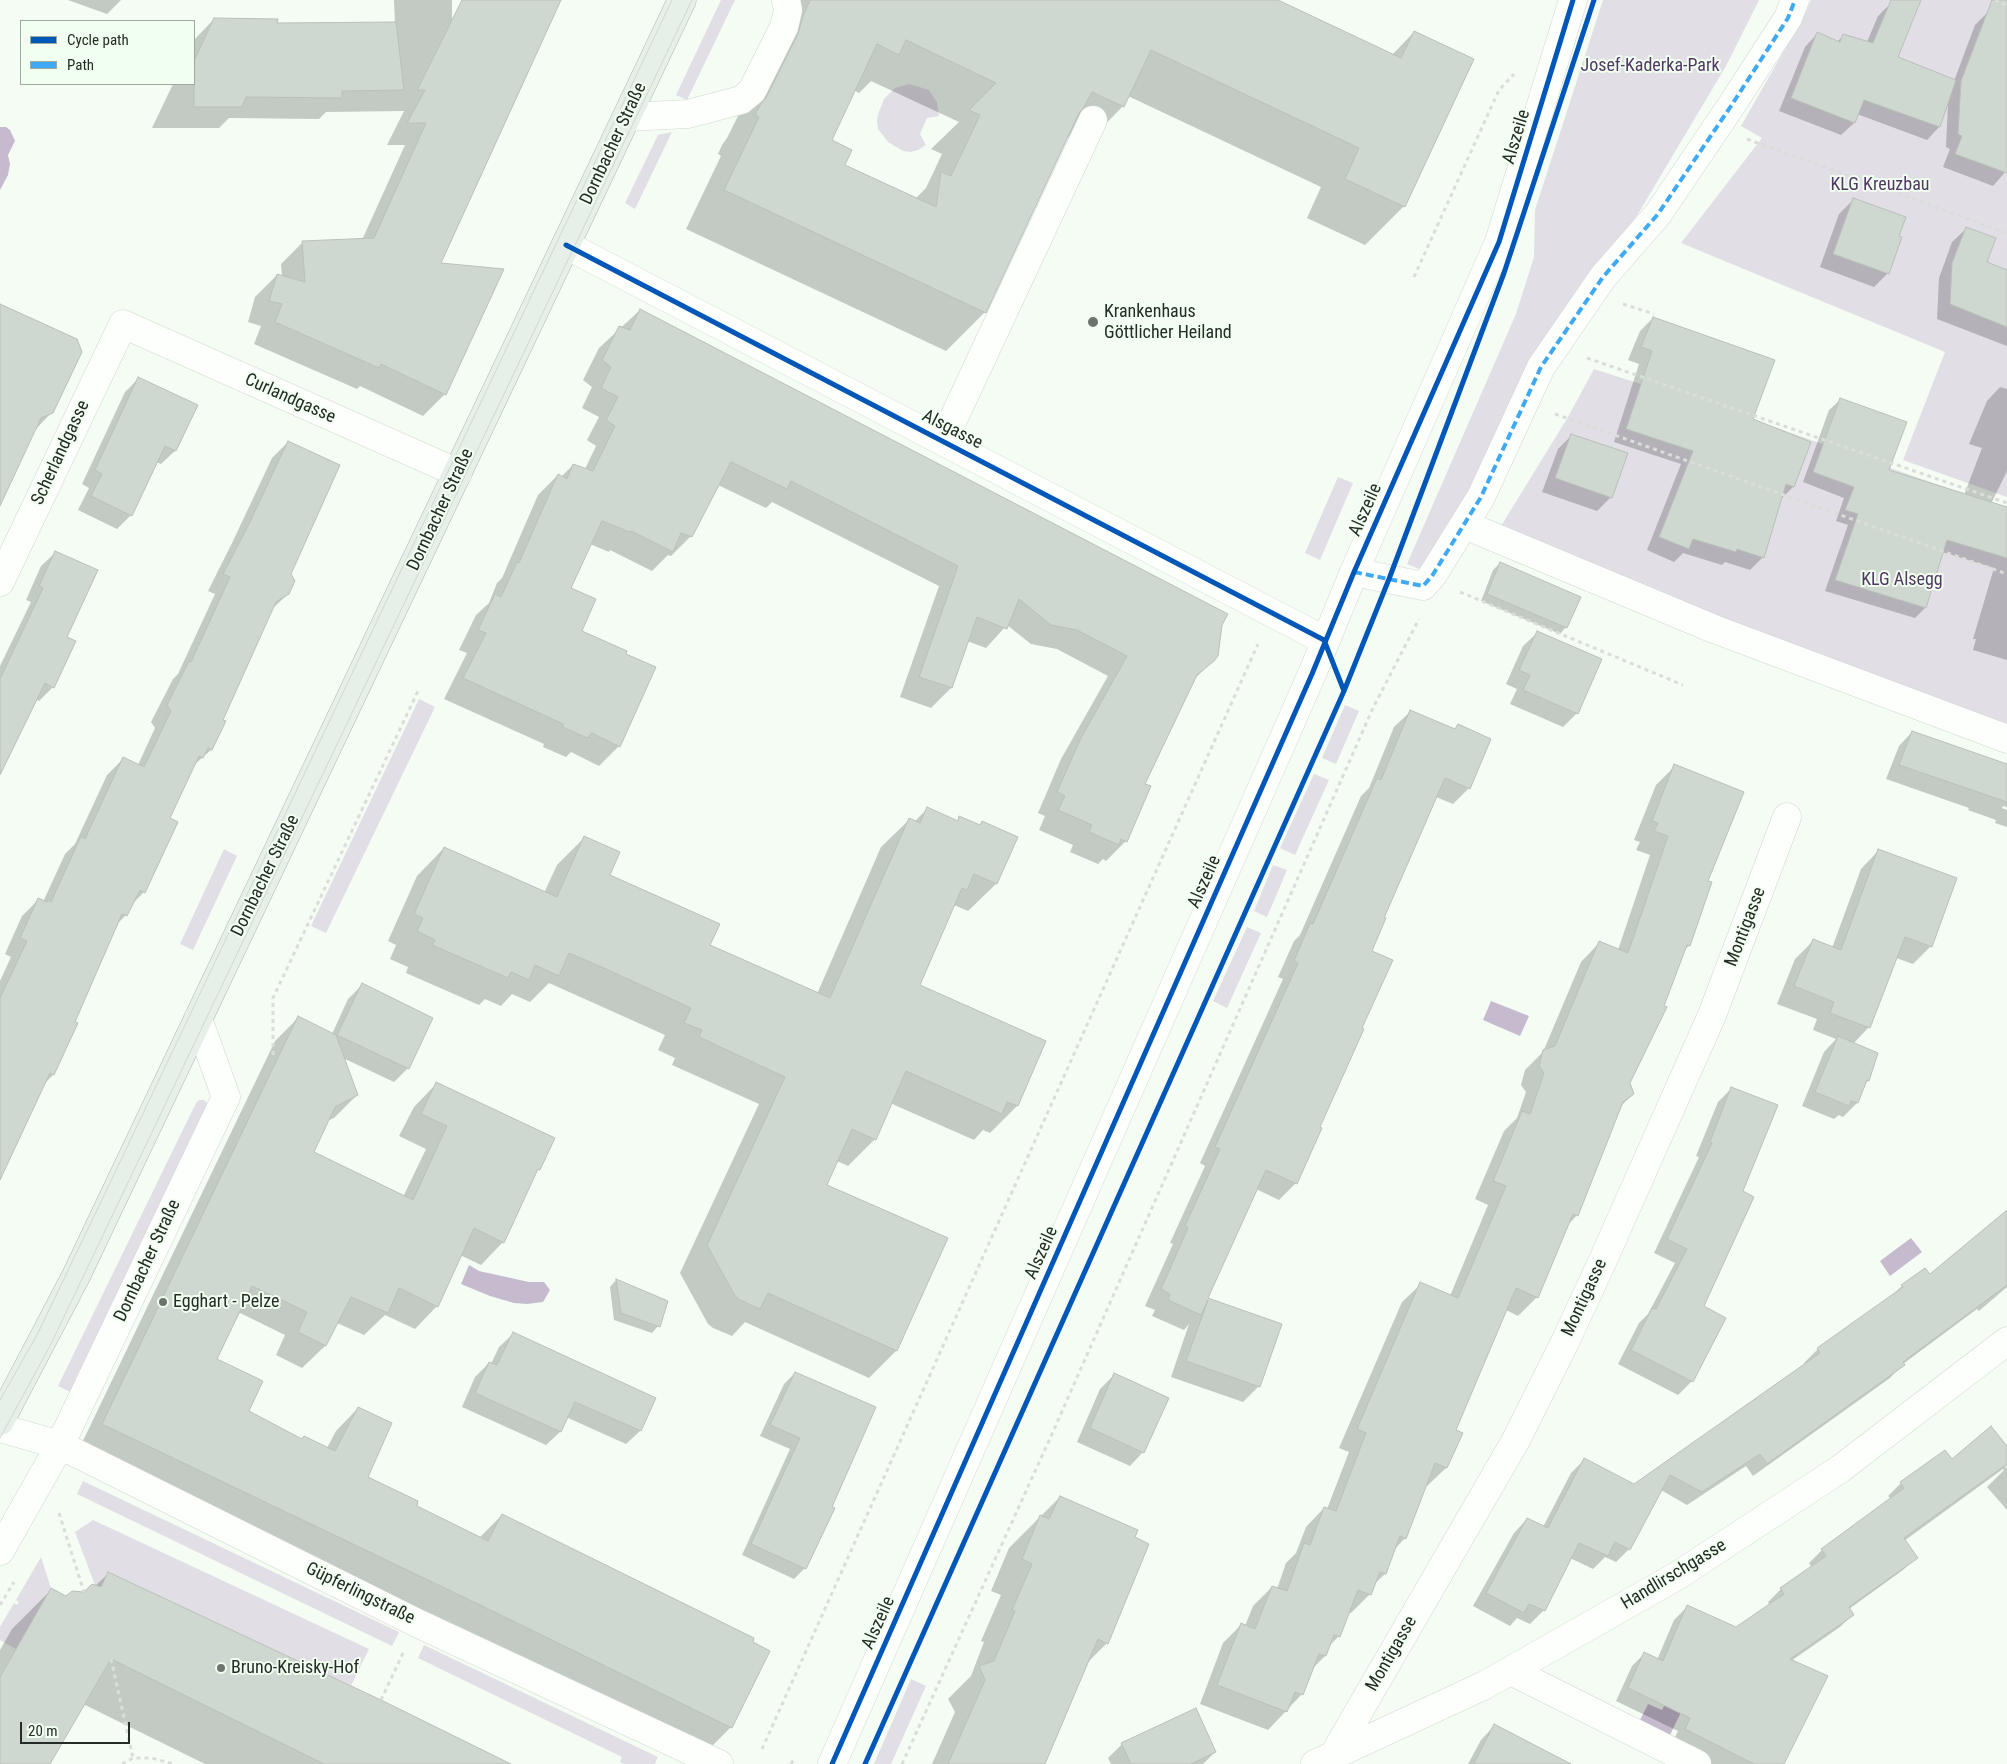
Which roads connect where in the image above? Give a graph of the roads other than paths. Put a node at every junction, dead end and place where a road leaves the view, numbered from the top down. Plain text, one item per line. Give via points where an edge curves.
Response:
1 (682, 0) edge
2 (786, 0) edge
3 (1573, 0) edge
4 (1795, 0) edge
5 (627, 117) junction
6 (1093, 120) dead end
7 (566, 245) junction
8 (123, 324) joint
9 (943, 441) junction
10 (458, 473) junction
11 (1465, 524) junction
12 (1354, 572) junction
13 (0, 582) edge
14 (1324, 640) junction
15 (2007, 739) edge
16 (1787, 817) dead end
17 (198, 1019) junction
18 (2007, 1341) edge
19 (0, 1421) edge
20 (0, 1428) edge
21 (60, 1445) junction
22 (0, 1552) edge
23 (1511, 1671) junction
24 (1324, 1760) edge
25 (719, 1764) edge
26 (832, 1764) edge
27 (1697, 1764) edge

1 - 5 main road, Dornbacher Straße
2 - 5 street via 788,10 784,27 752,91 741,100 688,114
3 - 12 street, Alszeile via 1499,242
4 - 11 street via 1788,18 1742,90 1658,214 1603,277 1541,367 1481,497
5 - 7 main road, Dornbacher Straße
6 - 9 street
7 - 9 street, Alsgasse
7 - 10 main road, Dornbacher Straße
8 - 10 street, Curlandgasse
8 - 13 street, Scherlandgasse
9 - 14 street, Alsgasse
10 - 17 main road, Dornbacher Straße
11 - 12 street via 1427,581
11 - 15 street via 1714,629
12 - 14 street, Alszeile
14 - 26 street, Alszeile via 1308,684
16 - 24 street, Montigasse via 1712,1015 1603,1260 1516,1440
17 - 19 main road, Dornbacher Straße via 76,1276
17 - 21 street, Dornbacher Straße via 226,1097
18 - 23 street, Handlirschgasse via 1840,1469 1677,1576
20 - 21 street, Güpferlingstraße
21 - 22 street, Dornbacher Straße
21 - 25 street, Güpferlingstraße via 417,1623
23 - 24 street, Handlirschgasse
23 - 27 street

